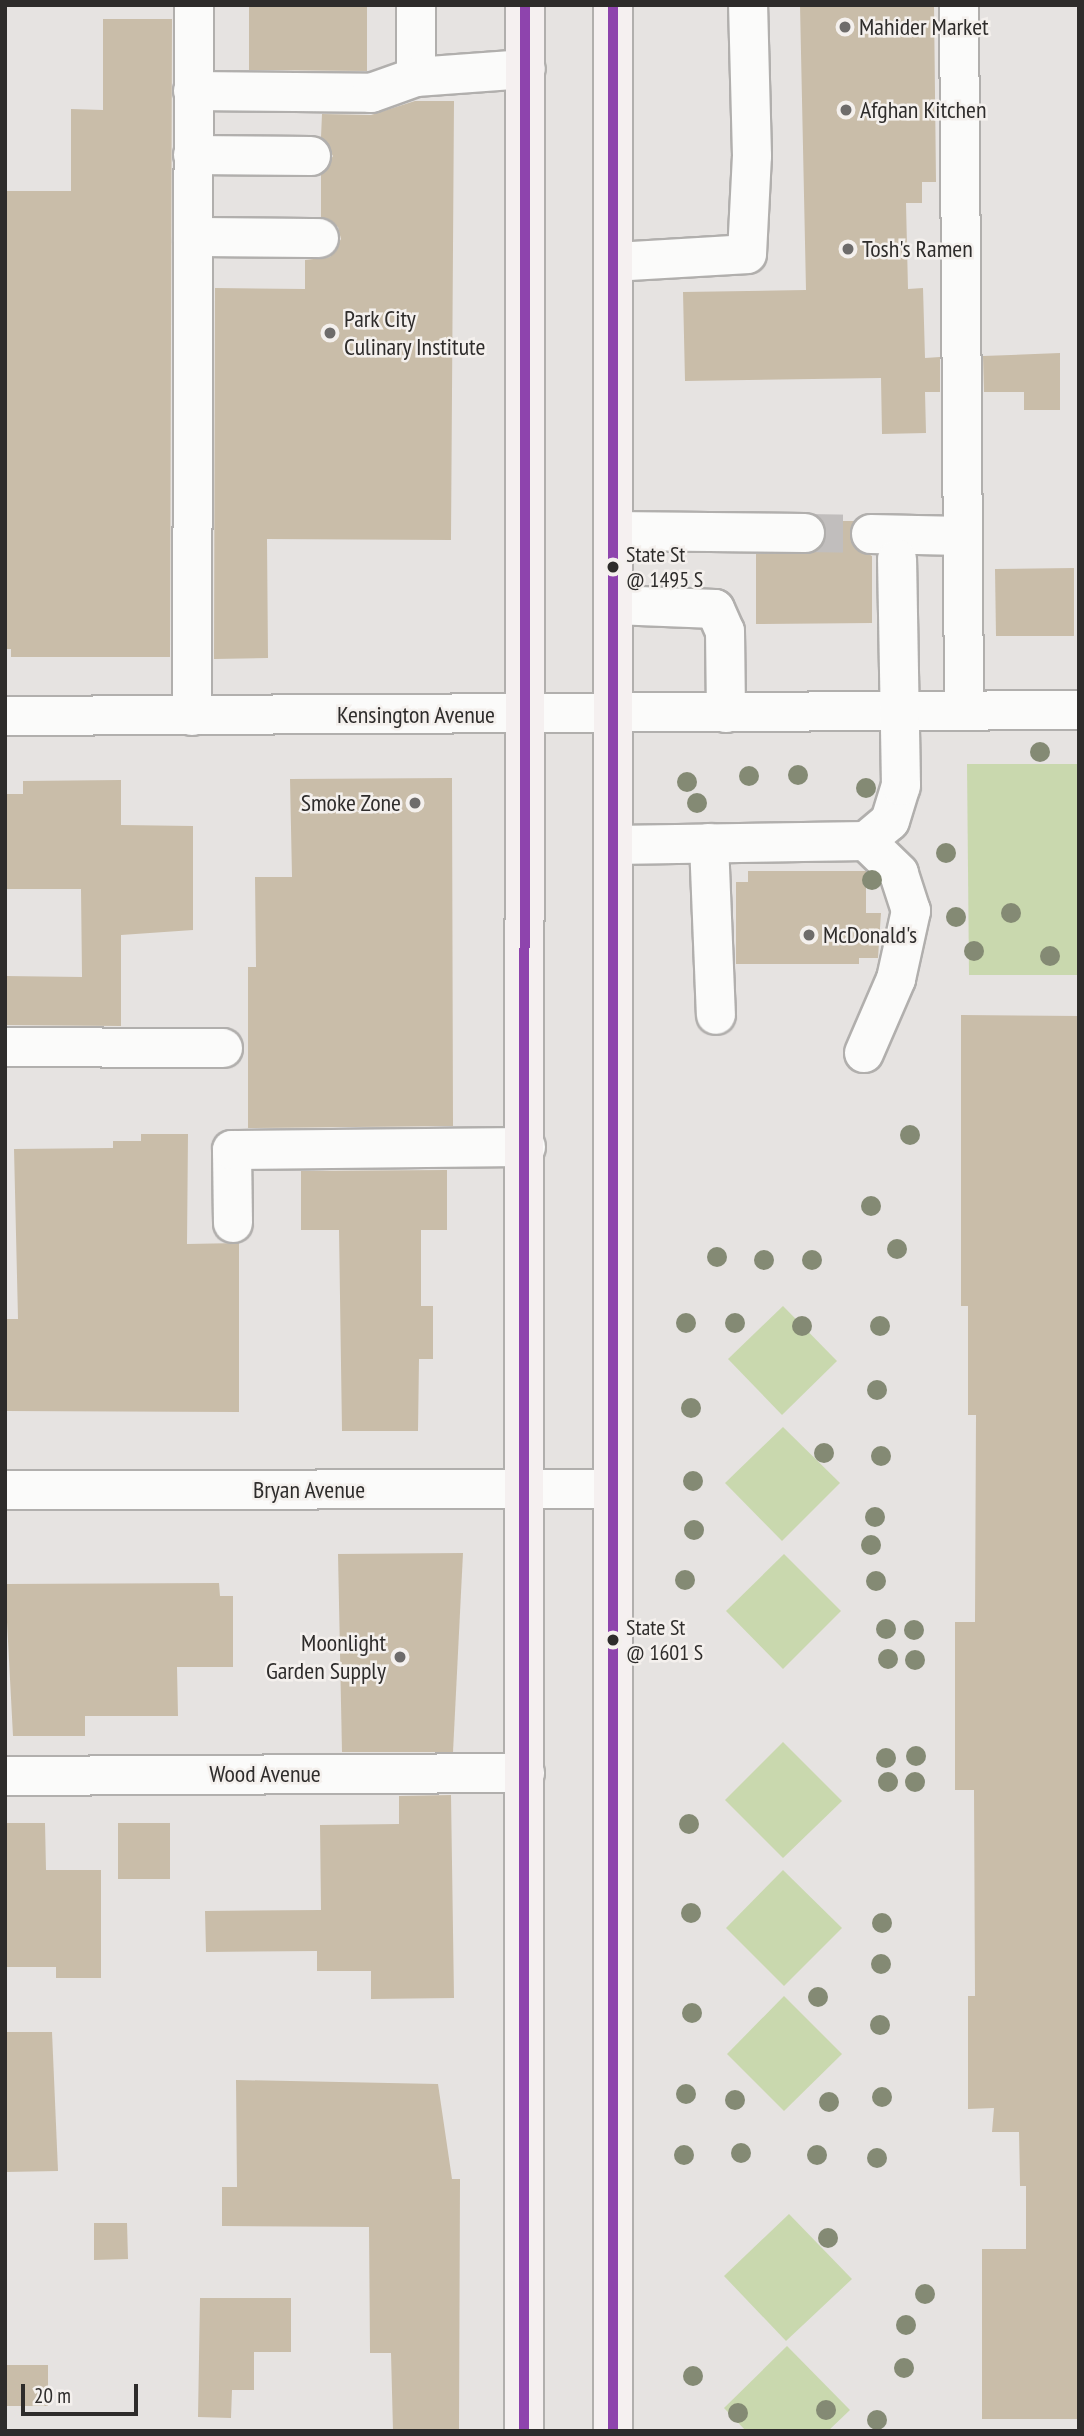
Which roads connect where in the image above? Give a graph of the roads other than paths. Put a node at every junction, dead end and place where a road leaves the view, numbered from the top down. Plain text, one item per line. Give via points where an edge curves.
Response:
1 (194, 5) edge
2 (416, 5) edge
3 (526, 5) edge
4 (613, 5) edge
5 (748, 5) edge
6 (959, 5) edge
7 (526, 69) junction
8 (416, 77) junction
9 (193, 91) junction
10 (193, 155) junction
11 (311, 156) dead end
12 (193, 237) junction
13 (319, 238) dead end
14 (614, 262) junction
15 (614, 531) junction
16 (805, 533) tunnel mouth
17 (963, 536) junction
18 (614, 605) junction
19 (1079, 710) edge
20 (964, 711) junction
21 (899, 712) junction
22 (726, 713) junction
23 (527, 714) junction
24 (614, 714) junction
25 (5, 716) edge
26 (192, 716) junction
27 (866, 841) junction
28 (709, 843) junction
29 (614, 845) junction
30 (716, 1015) dead end
31 (5, 1046) edge
32 (223, 1048) dead end
33 (864, 1052) dead end
34 (526, 1147) junction
35 (233, 1223) dead end
36 (526, 1489) junction
37 (613, 1489) junction
38 (5, 1490) edge
39 (525, 1773) junction
40 (5, 1776) edge
41 (524, 2431) edge
42 (613, 2431) edge

1 - 9 street
2 - 8 street
3 - 7 main road
4 - 14 main road
5 - 14 street via 752,156 747,254
6 - 17 street
7 - 8 street
7 - 23 main road
8 - 9 street via 372,93
9 - 10 street
10 - 11 street
10 - 12 street
12 - 13 street
12 - 26 street
14 - 15 main road
15 - 16 street
15 - 18 main road
17 - 20 street
17 - 21 street via 884,547
18 - 22 street via 715,609 725,631
18 - 24 main road
19 - 20 street, Kensington Avenue
20 - 21 street, Kensington Avenue
21 - 22 street, Kensington Avenue
21 - 27 street via 901,786 890,821
22 - 24 street, Kensington Avenue
23 - 24 street, Kensington Avenue
23 - 26 street, Kensington Avenue
23 - 34 main road
24 - 29 main road
25 - 26 street, Kensington Avenue
27 - 28 street
27 - 33 street via 899,873 911,911 896,979
28 - 29 street
28 - 30 street
29 - 37 main road
31 - 32 street
34 - 35 street via 232,1150
34 - 36 main road
36 - 37 street, Bryan Avenue
36 - 38 street, Bryan Avenue
36 - 39 main road
37 - 42 main road
39 - 40 street, Wood Avenue
39 - 41 main road

